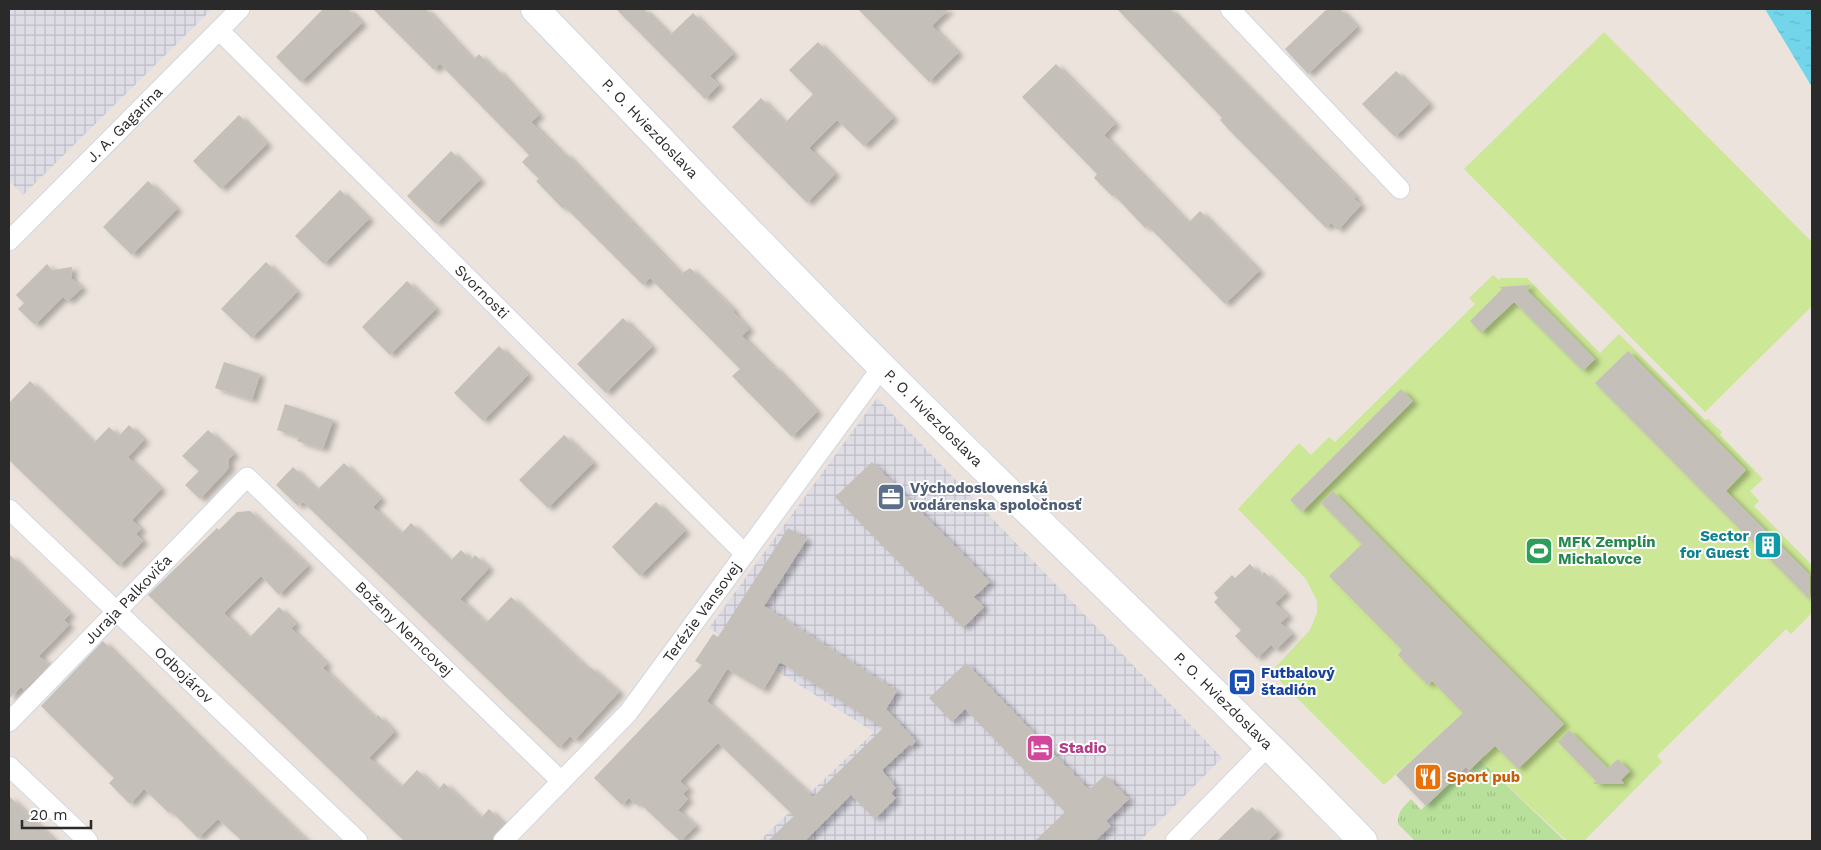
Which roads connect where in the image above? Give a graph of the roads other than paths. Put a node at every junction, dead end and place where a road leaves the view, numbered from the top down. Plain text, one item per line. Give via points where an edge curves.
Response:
1 (240, 9) edge
2 (535, 9) edge
3 (1230, 9) edge
4 (219, 30) junction
5 (1400, 189) dead end
6 (9, 242) edge
7 (882, 367) junction
8 (247, 477) joint
9 (9, 508) edge
10 (746, 554) junction
11 (115, 611) junction
12 (9, 722) edge
13 (1267, 746) junction
14 (9, 766) edge
15 (561, 782) junction
16 (88, 841) edge
17 (358, 841) edge
18 (503, 841) edge
19 (1175, 841) edge
20 (1362, 841) edge

1 - 4 street, J. A. Gagarina
2 - 7 street, P. O. Hviezdoslava
3 - 5 street
4 - 6 street, J. A. Gagarina
4 - 10 street, Svornosti
7 - 10 street, Terézie Vansovej
7 - 13 street, P. O. Hviezdoslava
8 - 11 street, Juraja Palkoviča
8 - 15 street, Boženy Nemcovej
9 - 11 street, Odbojárov
10 - 15 street, Terézie Vansovej via 628,713
11 - 12 street, Juraja Palkoviča
11 - 17 street, Odbojárov
13 - 19 street
13 - 20 street, P. O. Hviezdoslava
14 - 16 street
15 - 18 street, Terézie Vansovej

